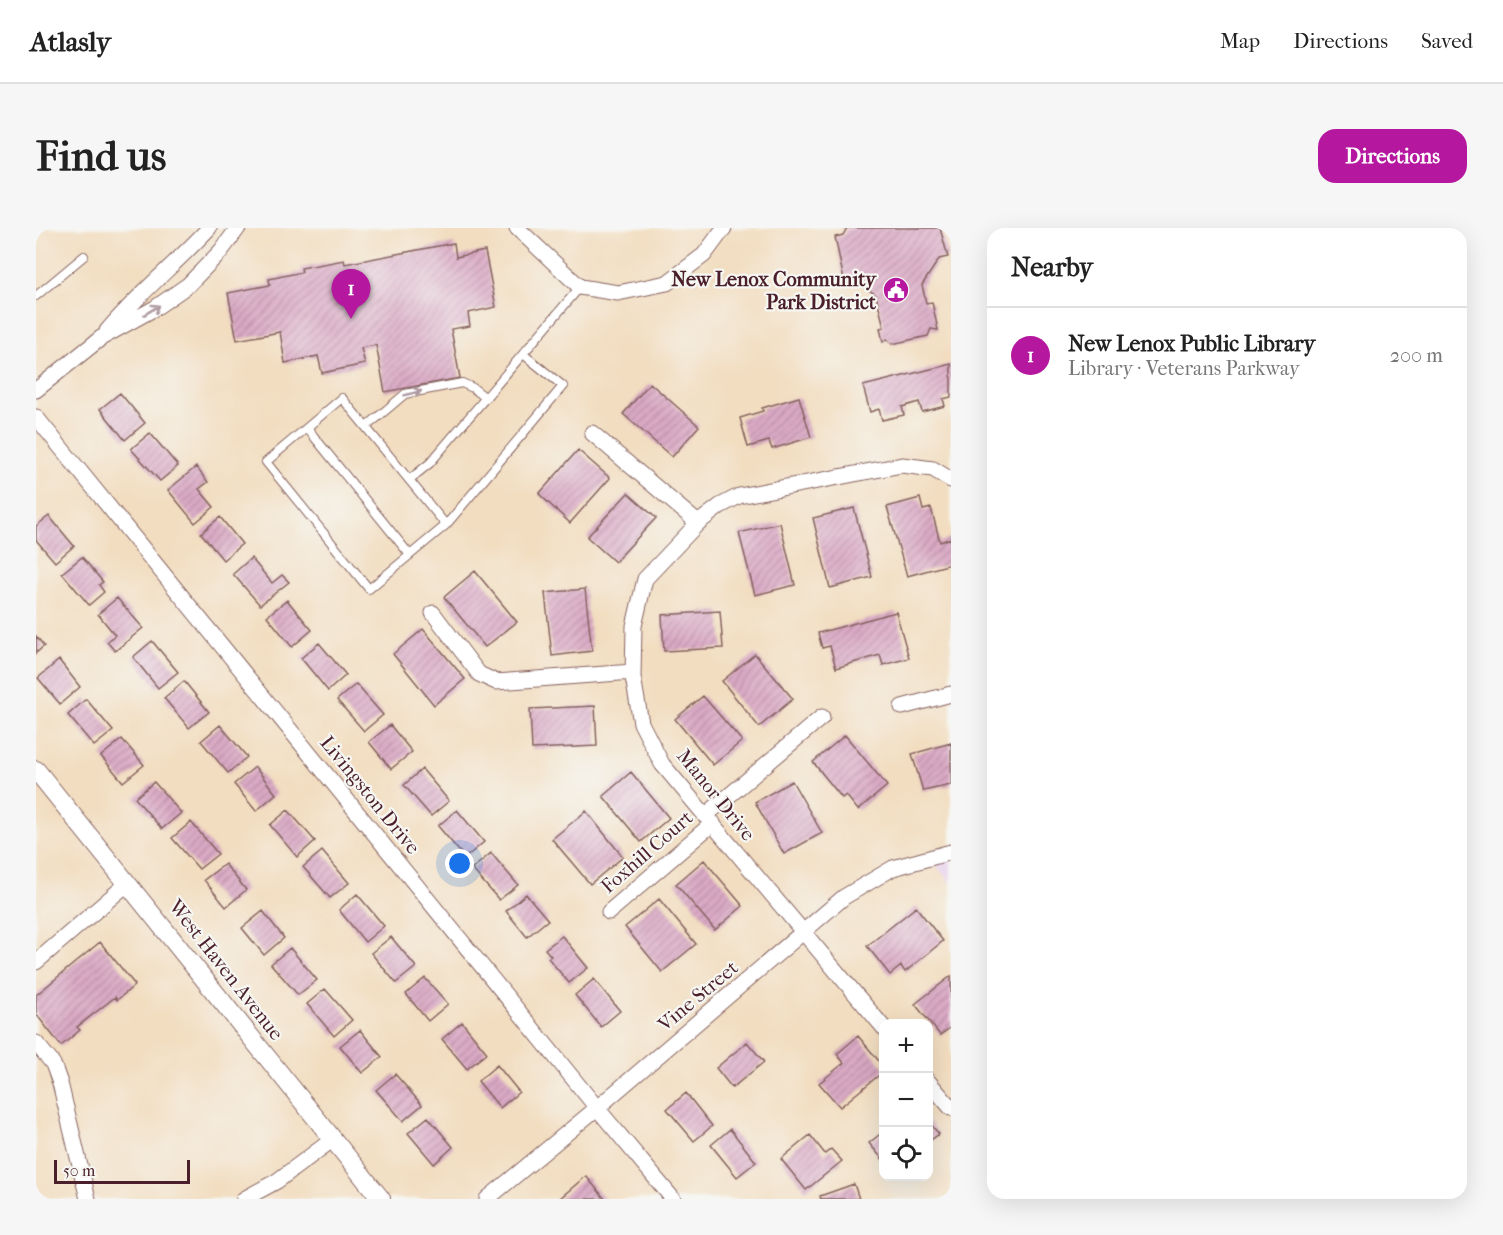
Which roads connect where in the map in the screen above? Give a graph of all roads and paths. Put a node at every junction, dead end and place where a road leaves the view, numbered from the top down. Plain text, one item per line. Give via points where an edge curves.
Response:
1 (209, 228) edge
2 (238, 228) edge
3 (517, 228) edge
4 (722, 228) edge
5 (84, 256) dead end
6 (580, 287) junction
7 (36, 296) edge
8 (101, 338) junction
9 (524, 354) junction
10 (36, 390) edge
11 (486, 398) junction
12 (36, 417) edge
13 (366, 427) junction
14 (307, 428) junction
15 (592, 433) dead end
16 (409, 480) junction
17 (951, 480) edge
18 (698, 524) junction
19 (446, 525) junction
20 (410, 555) junction
21 (433, 613) dead end
22 (633, 672) junction
23 (951, 694) edge
24 (902, 706) dead end
25 (822, 717) dead end
26 (36, 770) edge
27 (709, 820) junction
28 (951, 852) edge
29 (128, 883) junction
30 (609, 912) dead end
31 (803, 934) junction
32 (36, 962) edge
33 (879, 1022) edge
34 (36, 1043) edge
35 (933, 1087) edge
36 (597, 1108) junction
37 (951, 1108) edge
38 (332, 1140) junction
39 (88, 1199) edge
40 (244, 1199) edge
41 (381, 1199) edge
42 (487, 1199) edge
43 (673, 1199) edge

1 - 8 street via 131,303
8 -> 2 street via 188,285
3 - 6 street
4 - 6 street via 704,255 668,284 618,293
5 - 7 lane
6 - 9 lane
8 - 10 street
9 - 11 lane
9 - 19 lane via 562,386
13 -> 11 lane via 405,394 462,383
11 - 16 lane via 430,463
12 - 36 street, Livingston Drive
13 - 14 lane via 342,398
13 - 16 lane
14 - 20 lane
14 - 20 lane via 266,462 273,471 369,589
15 - 18 street
16 - 19 lane
17 - 18 street, Manor Drive via 933,469 902,465 853,473 739,496
18 - 22 street, Manor Drive via 645,579 634,626
19 - 20 lane
21 - 22 street via 479,674 496,682
22 - 27 street, Manor Drive via 641,723 662,764
23 - 24 street
25 - 27 street, Foxhill Court
26 - 29 street, West Haven Avenue
27 - 30 street, Foxhill Court
27 - 31 street, Manor Drive
28 - 31 street, Vine Street via 893,868 844,897
29 - 32 street
29 - 38 street, West Haven Avenue
31 - 33 street, Manor Drive
31 - 36 street, Vine Street
34 - 39 street via 53,1064 60,1083
35 - 37 street
36 - 42 street, Vine Street
36 - 43 street, Livingston Drive
38 - 40 street via 277,1181
38 - 41 street, West Haven Avenue

